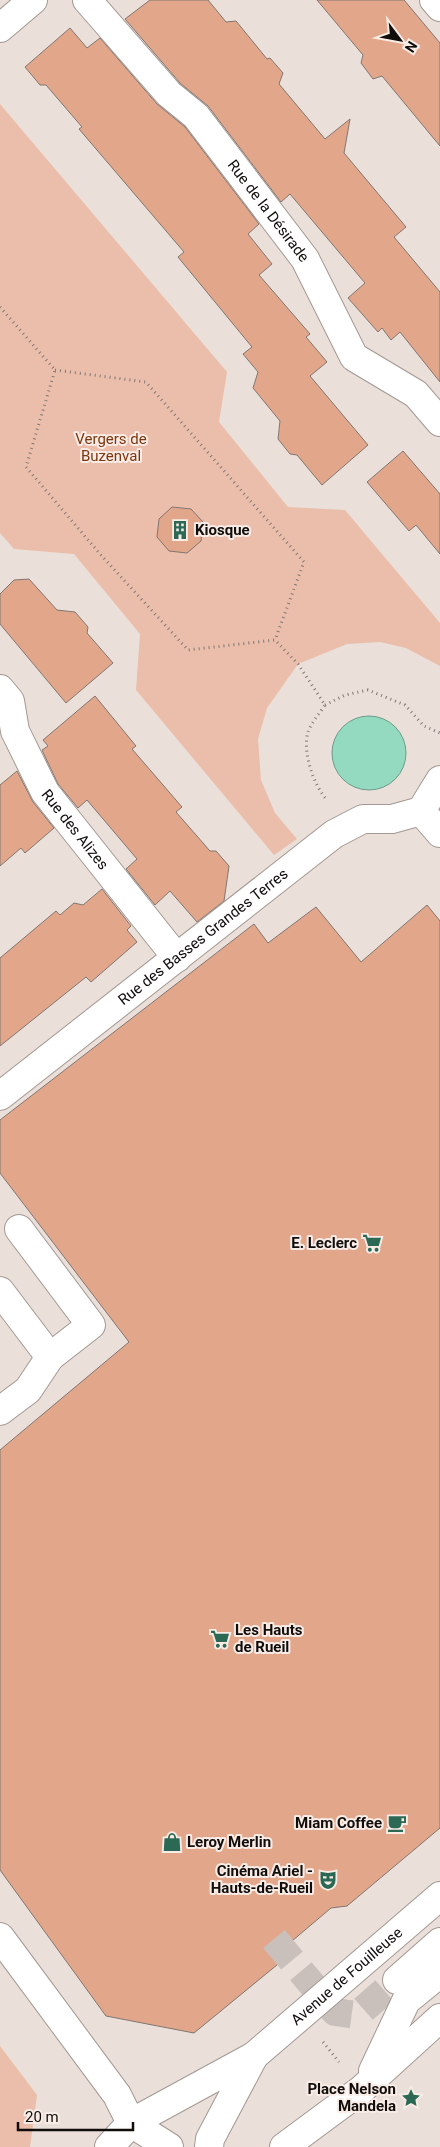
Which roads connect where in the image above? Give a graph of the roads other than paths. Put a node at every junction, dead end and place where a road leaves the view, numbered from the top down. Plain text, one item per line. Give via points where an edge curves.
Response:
1 (33, 0) edge
2 (87, 0) edge
3 (434, 0) edge
4 (440, 7) edge
5 (0, 28) edge
6 (440, 422) edge
7 (3, 700) edge
8 (440, 780) edge
9 (421, 811) junction
10 (440, 833) edge
11 (177, 958) junction
12 (0, 1096) edge
13 (19, 1229) dead end
14 (0, 1291) edge
15 (50, 1357) junction
16 (0, 1411) edge
17 (440, 1896) edge
18 (0, 1937) edge
19 (440, 1942) edge
20 (440, 1973) edge
21 (396, 1980) tunnel mouth
22 (437, 2026) edge
23 (254, 2056) junction
24 (367, 2084) junction
25 (129, 2135) edge
26 (109, 2147) edge
27 (169, 2147) edge
28 (210, 2147) edge
29 (284, 2147) edge

1 - 5 street
2 - 6 street, Rue de la Désirade via 169,94 196,116 305,258 354,357 416,394
3 - 4 street
7 - 11 street, Rue des Alizes via 45,792
8 - 9 street
9 - 10 street
9 - 11 street, Rue des Basses Grandes Terres via 392,819 364,819 334,834
11 - 12 street, Rue des Basses Grandes Terres
13 - 15 street via 90,1325
14 - 15 street
15 - 16 street via 28,1390
17 - 23 street, Avenue de Fouilleuse
18 - 25 street via 117,2095
19 - 21 street
20 - 24 street via 406,2001
22 - 24 street
23 - 25 street, Avenue de Fouilleuse
23 - 28 street, Avenue de Fouilleuse via 210,2139
24 - 29 street
25 - 26 street, Avenue de Fouilleuse
25 - 27 street

